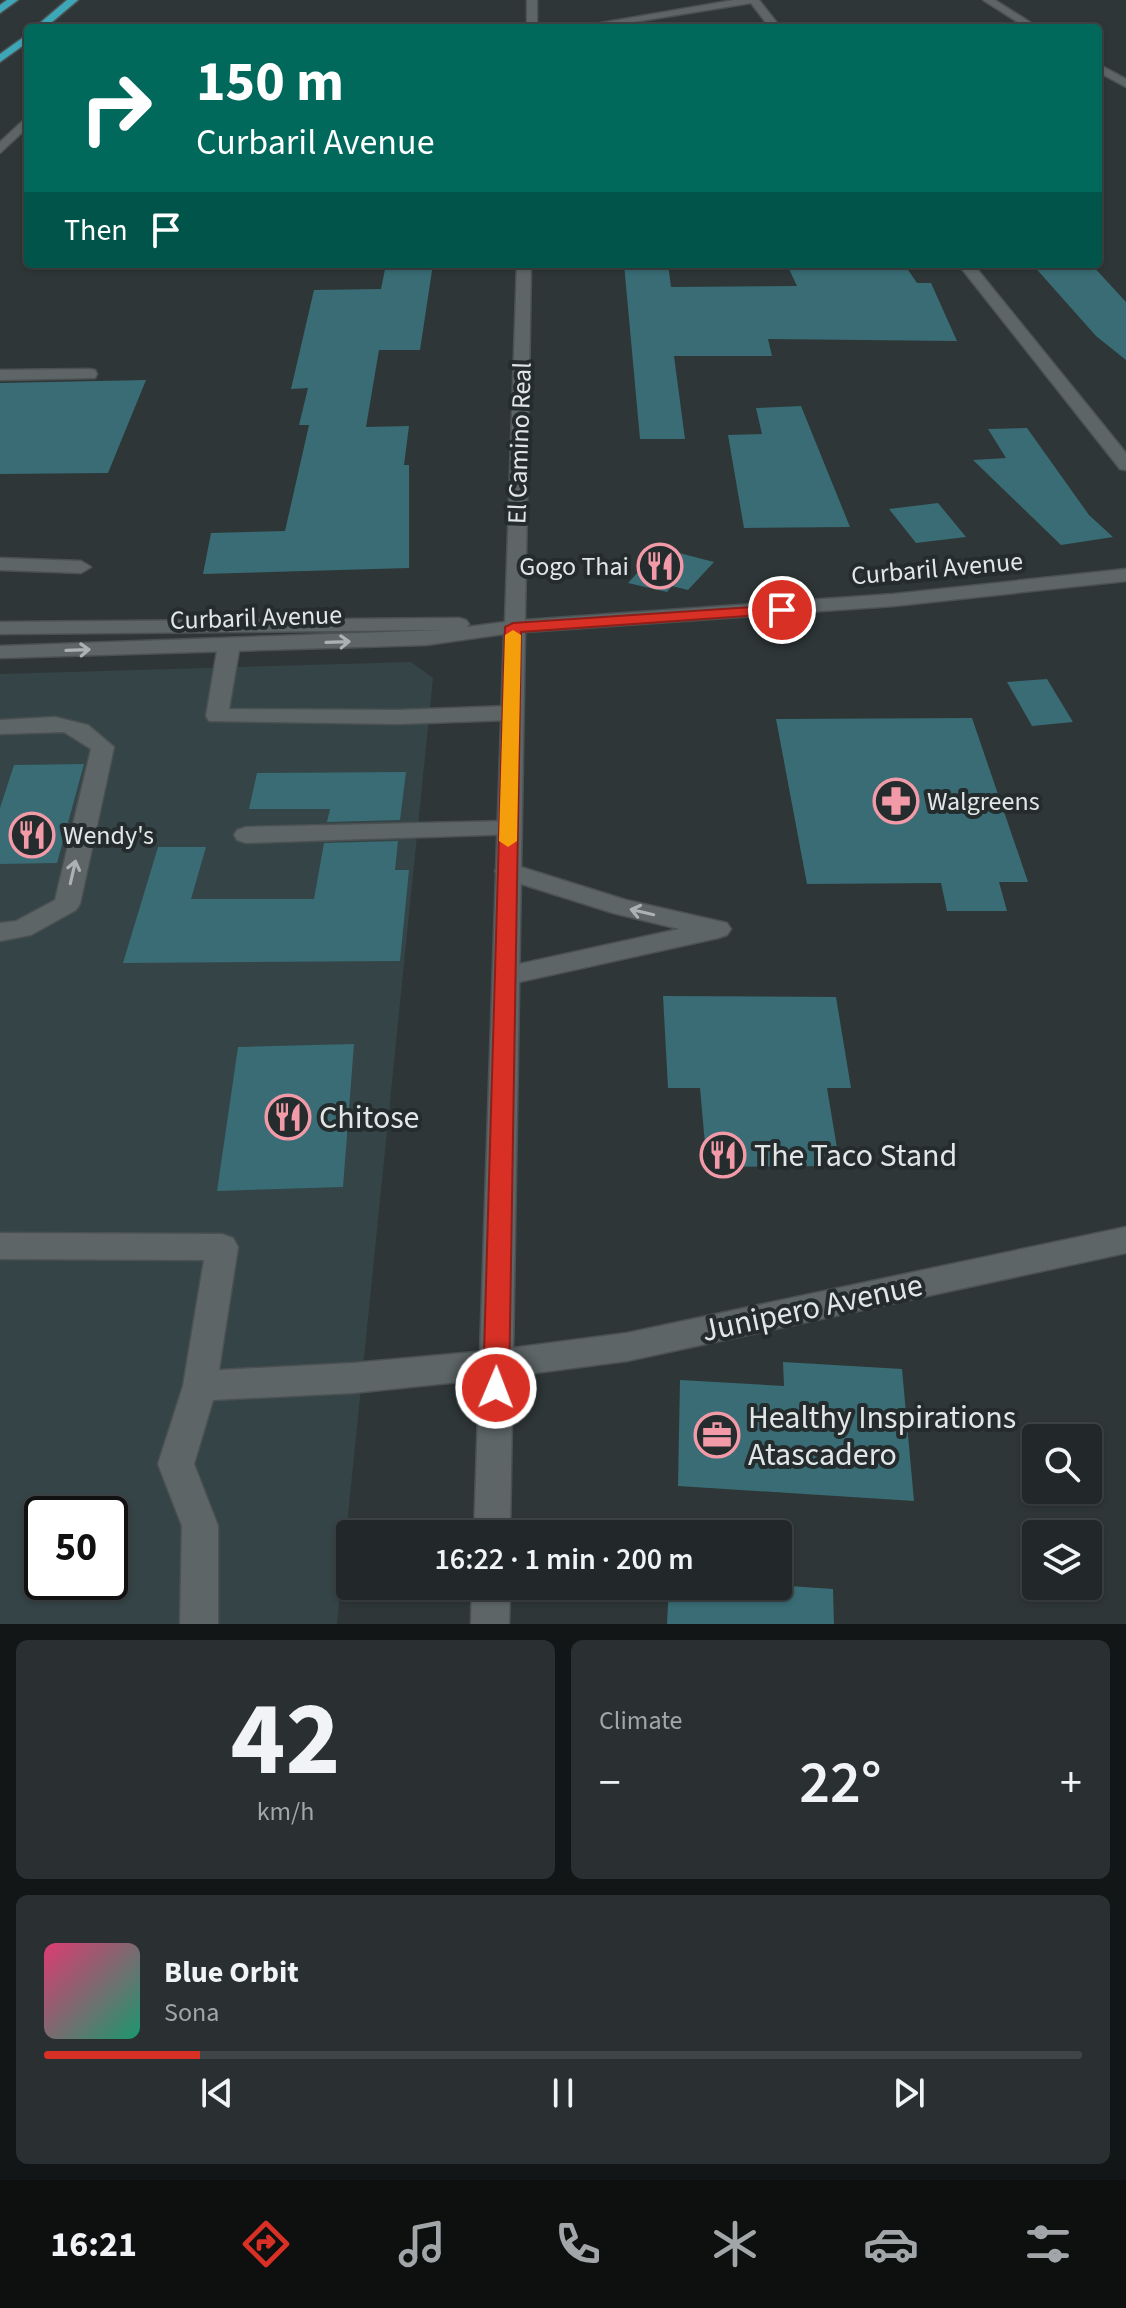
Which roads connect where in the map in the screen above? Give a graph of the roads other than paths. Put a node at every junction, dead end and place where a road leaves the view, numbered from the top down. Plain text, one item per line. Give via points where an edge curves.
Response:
1 (13, 0) edge
2 (73, 0) edge
3 (532, 0) edge
4 (753, 0) edge
5 (988, 0) edge
6 (0, 10) edge
7 (44, 24) edge
8 (532, 24) edge
9 (602, 24) edge
10 (773, 24) edge
11 (1027, 24) edge
12 (24, 40) edge
13 (0, 59) edge
14 (1102, 69) edge
15 (1126, 84) edge
16 (24, 124) edge
17 (0, 149) edge
18 (524, 268) edge
19 (968, 268) edge
20 (89, 374) dead end
21 (0, 375) edge
22 (1126, 465) edge
23 (0, 564) edge
24 (81, 567) dead end
25 (1126, 575) edge
26 (513, 627) junction
27 (0, 628) edge
28 (229, 645) junction
29 (0, 652) edge
30 (511, 713) junction
31 (0, 727) edge
32 (508, 829) junction
33 (246, 835) dead end
34 (508, 871) junction
35 (0, 932) edge
36 (506, 976) junction
37 (1126, 1240) edge
38 (0, 1246) edge
39 (497, 1364) junction
40 (200, 1386) junction
41 (492, 1520) edge
42 (491, 1600) edge
43 (199, 1624) edge
44 (490, 1624) edge

1 - 6 highway
2 - 7 highway
3 - 8 main road
4 - 9 main road
4 - 10 main road
5 - 11 main road
12 - 13 highway
14 - 15 main road
16 - 17 main road
18 - 26 main road, El Camino Real
19 - 22 main road
20 - 21 main road
23 - 24 main road
25 - 26 main road, Curbaril Avenue via 836,606
26 - 27 main road, Curbaril Avenue via 429,622
28 -> 26 main road, Curbaril Avenue via 426,639
26 - 30 main road, El Camino Real
29 -> 28 main road, Curbaril Avenue
28 - 30 main road via 217,716
30 - 32 main road, El Camino Real
35 -> 31 main road via 22,929 67,904 103,747 87,731 64,723
32 - 33 main road
32 - 34 main road, El Camino Real
34 - 36 main road, El Camino Real
36 -> 34 main road via 718,929 622,907
36 - 39 main road, El Camino Real
37 - 39 main road, Junipero Avenue via 627,1347
38 - 40 main road via 222,1247
39 - 40 main road, Junipero Avenue
39 - 41 main road, El Camino Real
40 - 43 main road via 176,1464 200,1526
42 - 44 main road

